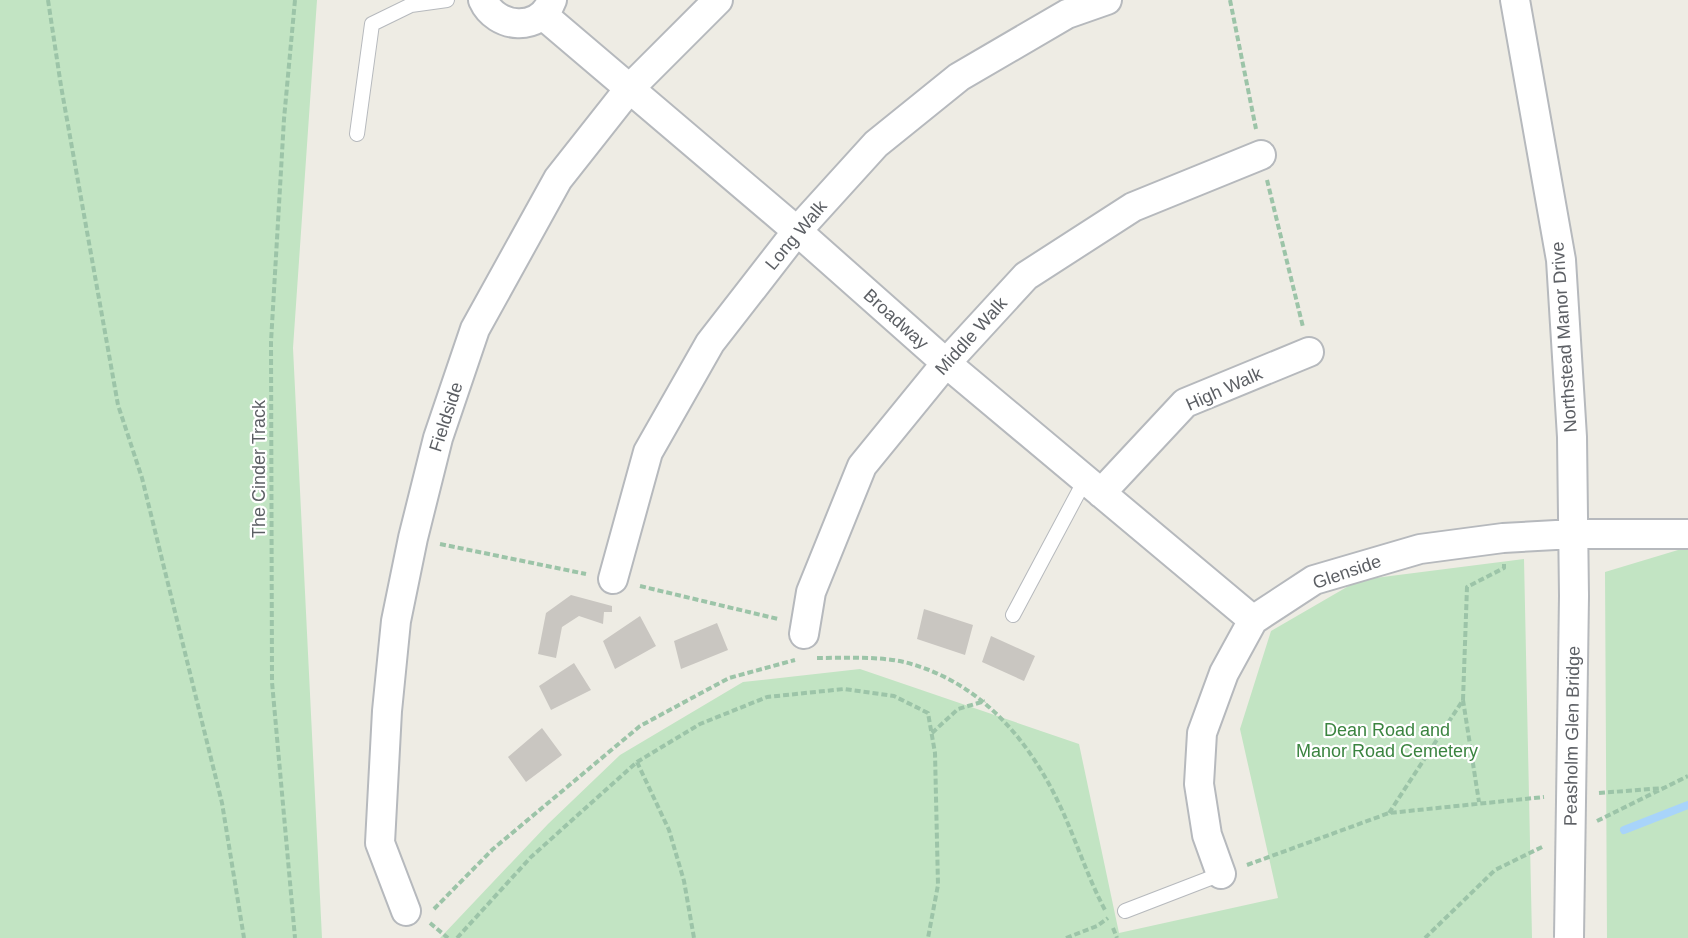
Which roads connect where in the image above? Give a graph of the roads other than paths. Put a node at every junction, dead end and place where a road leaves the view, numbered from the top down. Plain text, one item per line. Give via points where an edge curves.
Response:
1 (447, 0) edge
2 (483, 0) edge
3 (718, 0) edge
4 (1107, 0) edge
5 (1515, 0) edge
6 (547, 7) edge
7 (629, 89) junction
8 (357, 134) dead end
9 (1261, 155) dead end
10 (797, 231) junction
11 (1309, 352) dead end
12 (946, 363) junction
13 (1093, 486) junction
14 (1574, 534) junction
15 (1688, 534) edge
16 (613, 579) dead end
17 (1013, 615) dead end
18 (1253, 620) junction
19 (808, 650) road end
20 (1221, 874) joint
21 (1125, 911) road end
22 (419, 912) road end
23 (1569, 938) edge

1 - 8 lane via 411,5 372,24
2 - 6 street, Broadway via 495,17 519,24
3 - 7 street, Fieldside
4 - 10 street, Long Walk via 1067,14 959,77 876,144
5 - 14 street, Northstead Manor Drive via 1561,260 1569,361
6 - 7 street, Broadway
7 - 10 street, Broadway
7 - 22 street, Fieldside via 558,179 475,329 438,438 396,621 380,843
9 - 12 street, Middle Walk via 1133,207 1026,276
10 - 12 street, Broadway
10 - 16 street, Long Walk via 710,343 648,452
11 - 13 street, High Walk via 1185,403
12 - 13 street, Broadway
12 - 19 street, Middle Walk via 862,466 811,592
13 - 17 lane
13 - 18 street, Broadway
14 - 15 street, Glenside
14 - 18 street, Glenside via 1420,549 1362,564 1314,580
14 - 23 street, Peasholm Glen Bridge, bridge
18 - 20 street, Glenside via 1224,673 1202,733 1199,784 1207,835
20 - 21 lane

